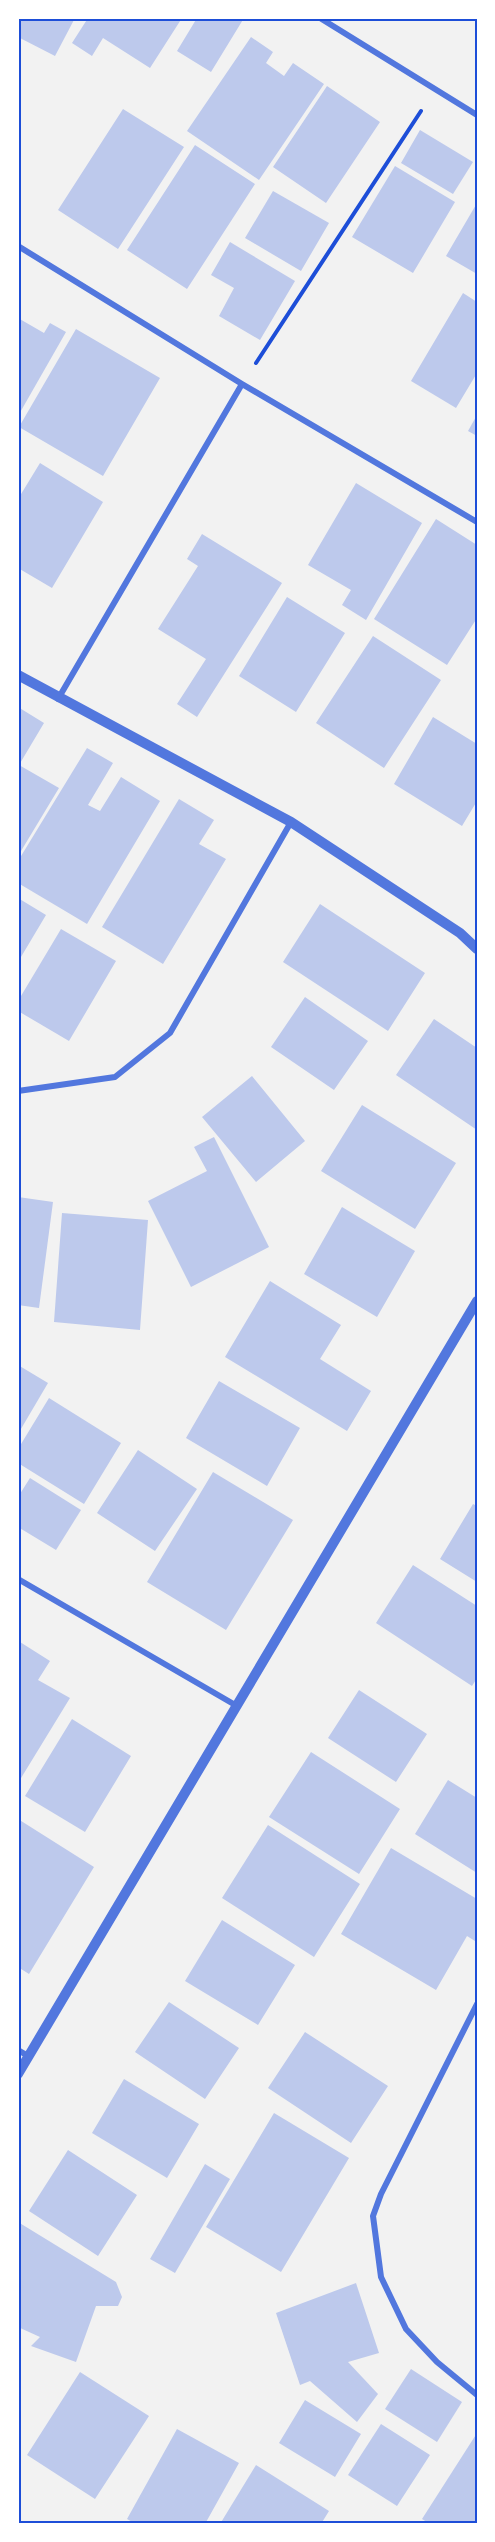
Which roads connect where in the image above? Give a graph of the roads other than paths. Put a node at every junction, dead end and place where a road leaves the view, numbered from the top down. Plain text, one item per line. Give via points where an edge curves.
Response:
1 (320, 18) edge
2 (477, 114) edge
3 (18, 246) edge
4 (242, 384) junction
5 (477, 522) edge
6 (18, 675) edge
7 (58, 699) junction
8 (291, 822) junction
9 (477, 949) edge
10 (18, 1091) edge
11 (477, 1301) edge
12 (18, 1579) edge
13 (237, 1706) junction
14 (477, 2004) edge
15 (18, 2050) edge
16 (28, 2056) junction
17 (18, 2074) edge
18 (477, 2395) edge

1 - 2 street
3 - 4 street
4 - 5 street
4 - 7 street
6 - 7 street
7 - 8 street
8 - 9 street via 460,933
8 - 10 street via 170,1033 115,1077
11 - 13 street
12 - 13 street
13 - 16 street
14 - 18 street via 381,2194 374,2216 381,2277 406,2330
15 - 16 street
16 - 17 street

